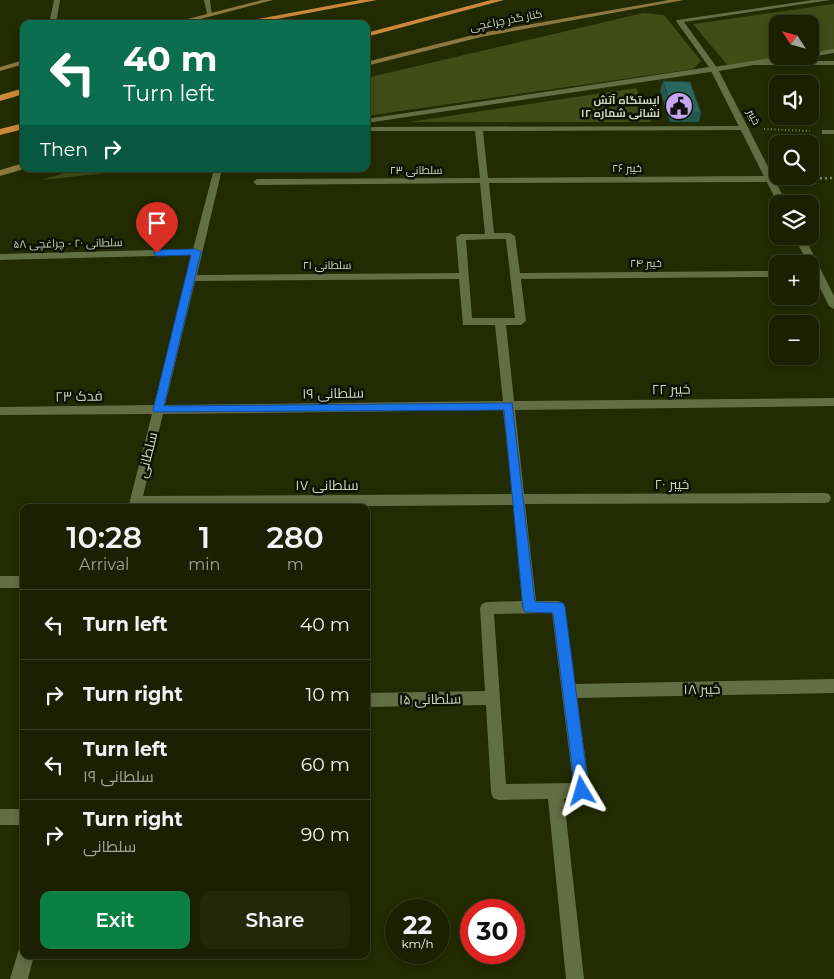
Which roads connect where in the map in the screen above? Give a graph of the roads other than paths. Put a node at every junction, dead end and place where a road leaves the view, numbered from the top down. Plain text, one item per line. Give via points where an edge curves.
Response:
1 (57, 0) edge
2 (207, 0) edge
3 (270, 0) edge
4 (373, 0) edge
5 (380, 0) edge
6 (500, 0) edge
7 (682, 0) edge
8 (827, 0) edge
9 (620, 2) dead end
10 (210, 14) junction
11 (53, 20) edge
12 (187, 20) edge
13 (258, 20) edge
14 (298, 20) edge
15 (370, 34) edge
16 (481, 35) junction
17 (834, 51) edge
18 (819, 54) edge
19 (769, 61) edge
20 (20, 63) edge
21 (370, 63) edge
22 (757, 63) junction
23 (834, 63) edge
24 (0, 69) edge
25 (714, 69) junction
26 (20, 92) edge
27 (0, 98) edge
28 (370, 120) edge
29 (20, 127) edge
30 (745, 128) junction
31 (479, 129) junction
32 (370, 130) edge
33 (0, 132) edge
34 (20, 167) edge
35 (217, 172) edge
36 (0, 173) edge
37 (769, 177) edge
38 (769, 179) edge
39 (484, 180) junction
40 (257, 182) dead end
41 (490, 237) junction
42 (196, 252) junction
43 (0, 257) edge
44 (769, 274) edge
45 (464, 276) junction
46 (515, 276) junction
47 (190, 278) junction
48 (819, 282) edge
49 (834, 306) edge
50 (500, 322) junction
51 (834, 402) edge
52 (508, 406) junction
53 (158, 410) junction
54 (0, 411) edge
55 (825, 498) dead end
56 (518, 500) junction
57 (135, 504) edge
58 (0, 582) edge
59 (20, 582) edge
60 (530, 608) junction
61 (834, 686) edge
62 (569, 691) junction
63 (493, 698) junction
64 (370, 700) edge
65 (555, 791) junction
66 (0, 817) edge
67 (20, 817) edge
68 (24, 959) edge
69 (19, 979) edge
70 (576, 979) edge

1 - 11 street
2 - 10 street
3 - 10 main road
4 - 13 highway
5 - 14 highway
6 - 15 highway
7 - 16 main road, کنار گذر چراغچی
8 - 25 street, خیبر via 679,21
9 - 16 main road
10 - 12 main road
16 - 21 main road, کنار گذر چراغچی
17 - 18 street
19 - 22 street
20 - 24 main road
22 - 23 street
22 - 25 street
25 - 28 street
25 - 30 street, خیبر
26 - 27 highway
29 - 33 highway
30 - 31 street
30 - 37 street, خیبر
31 - 32 street
31 - 39 street
34 - 36 main road
35 - 42 street, سلطانی
38 - 39 street, خیبر ۲۶
39 - 40 street, سلطانی ۲۳
39 - 41 street
41 - 45 street via 461,237
41 - 46 street via 510,236
42 - 43 street, سلطانی ۲۰ - چراغچی ۵۸
42 - 47 street, سلطانی
44 - 46 street, خیبر ۲۴
45 - 47 street, سلطانی ۲۱
45 - 50 street via 467,322
46 - 50 street via 521,321
47 - 53 street, سلطانی
48 - 49 street
50 - 52 street
51 - 52 street, خیبر ۲۲
52 - 53 street, سلطانی ۱۹
52 - 56 street
53 - 54 street, فدک ۲۳
53 - 57 street, سلطانی
55 - 56 street, خیبر ۲۰
56 - 57 street, سلطانی ۱۷
56 - 60 street
58 - 59 street
60 - 62 street via 558,607
60 - 63 street via 487,608
61 - 62 street, خیبر ۱۸
62 - 65 street via 582,791
63 - 64 street, سلطانی ۱۵
63 - 65 street via 499,792
65 - 70 street
66 - 67 street
68 - 69 street

